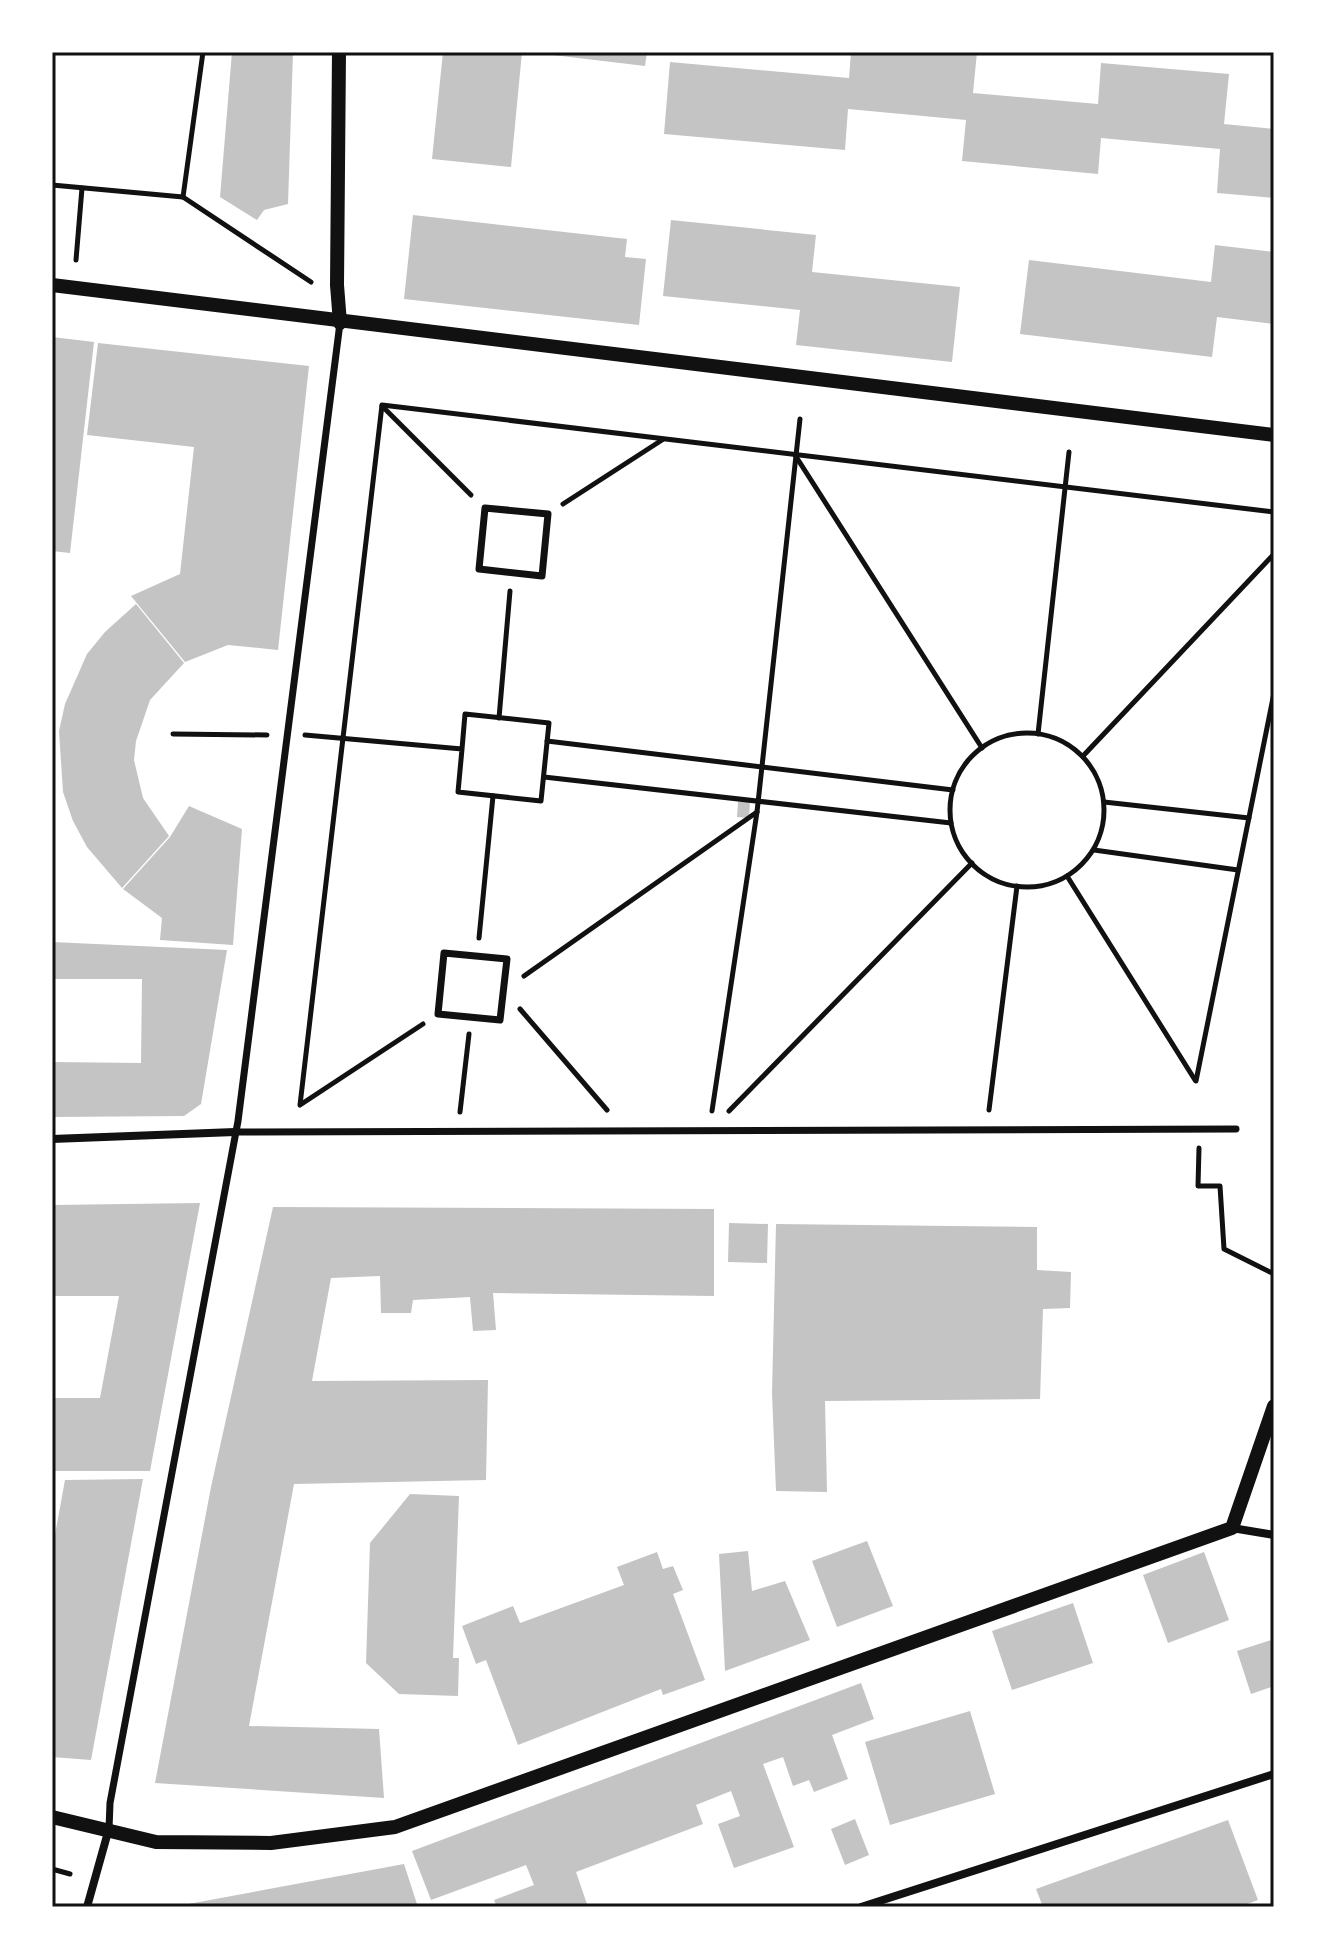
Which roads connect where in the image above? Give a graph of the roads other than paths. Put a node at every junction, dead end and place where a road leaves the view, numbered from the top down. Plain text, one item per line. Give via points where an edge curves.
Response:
1 (339, 52) edge
2 (52, 285) edge
3 (340, 323) junction
4 (1274, 435) edge
5 (512, 572) joint
6 (470, 1018) joint
7 (1236, 1129) dead end
8 (235, 1132) junction
9 (52, 1139) edge
10 (1274, 1406) edge
11 (1232, 1528) junction
12 (1274, 1535) edge
13 (1274, 1774) edge
14 (52, 1817) edge
15 (108, 1832) junction
16 (87, 1907) edge
17 (861, 1907) edge

1 - 3 street
2 - 3 street
3 - 4 street
3 - 8 street
5 - 5 street via 479,569 485,508 548,514 542,576
6 - 6 street via 500,1020 507,959 444,953 438,1014
7 - 8 street
8 - 9 street
8 - 15 street
10 - 11 street
11 - 12 street
11 - 15 street via 395,1827 271,1843 156,1842
13 - 17 street
14 - 15 street
15 - 16 street

